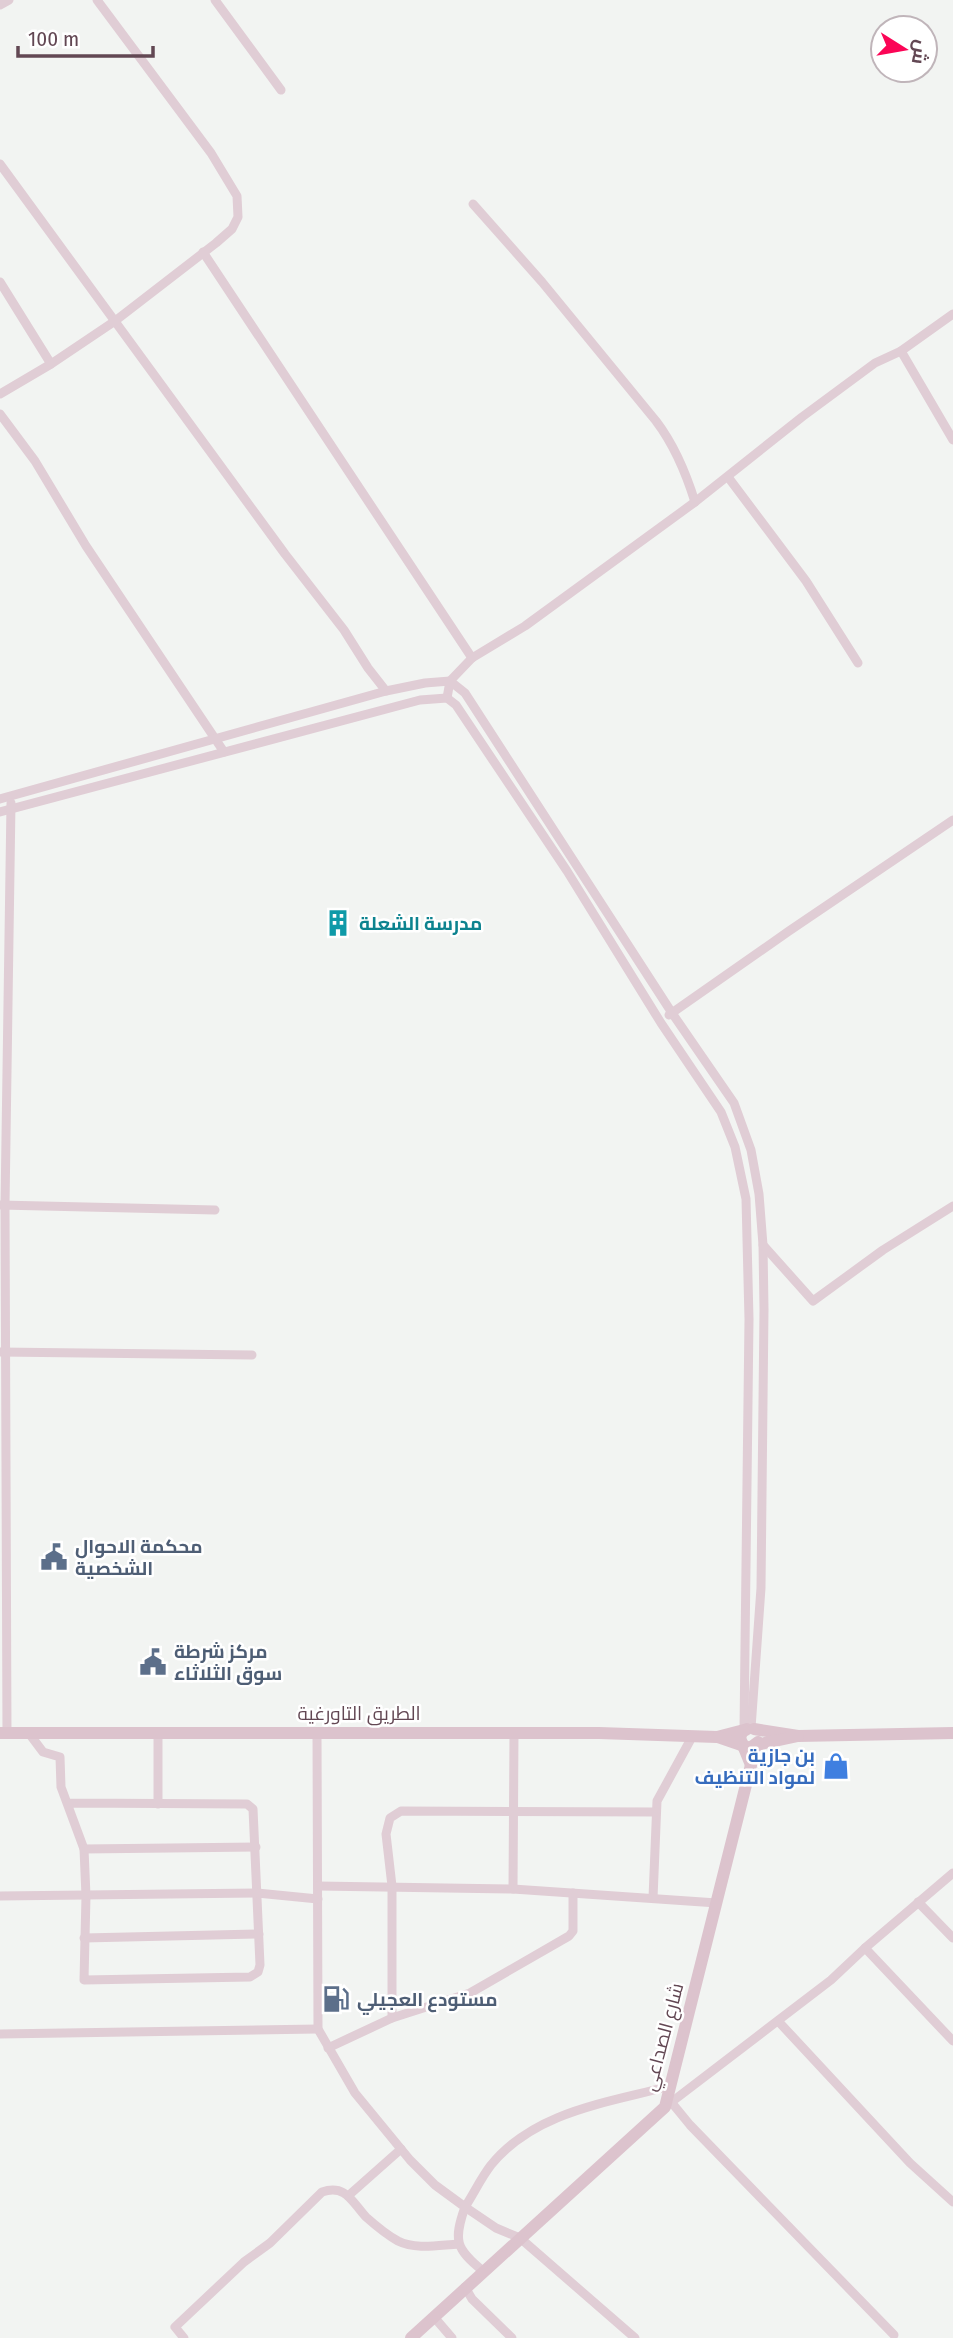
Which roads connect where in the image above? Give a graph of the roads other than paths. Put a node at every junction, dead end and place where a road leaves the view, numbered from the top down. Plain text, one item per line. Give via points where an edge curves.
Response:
1 (9, 0) edge
2 (97, 0) edge
3 (215, 0) edge
4 (0, 5) edge
5 (281, 90) dead end
6 (0, 164) edge
7 (473, 204) dead end
8 (203, 253) junction
9 (0, 282) edge
10 (953, 314) edge
11 (115, 321) junction
12 (901, 351) junction
13 (51, 364) junction
14 (0, 394) edge
15 (0, 414) edge
16 (953, 440) edge
17 (728, 477) junction
18 (695, 502) junction
19 (472, 658) junction
20 (858, 663) dead end
21 (450, 681) junction
22 (386, 691) junction
23 (447, 698) junction
24 (218, 739) junction
25 (224, 752) junction
26 (5, 798) edge
27 (11, 809) junction
28 (0, 811) edge
29 (953, 820) edge
30 (561, 840) junction
31 (550, 847) junction
32 (671, 1013) junction
33 (661, 1023) junction
34 (2, 1205) edge
35 (953, 1206) edge
36 (215, 1209) dead end
37 (763, 1245) junction
38 (3, 1352) edge
39 (252, 1355) dead end
40 (763, 1436) junction
41 (3, 1437) edge
42 (747, 1437) junction
43 (750, 1729) junction
44 (28, 1732) junction
45 (317, 1732) junction
46 (4, 1733) edge
47 (514, 1733) junction
48 (953, 1733) edge
49 (158, 1734) junction
50 (798, 1736) junction
51 (692, 1737) junction
52 (717, 1737) junction
53 (742, 1744) junction
54 (756, 1745) junction
55 (751, 1765) junction
56 (69, 1803) junction
57 (158, 1804) junction
58 (513, 1812) junction
59 (656, 1812) junction
60 (256, 1847) junction
61 (83, 1849) junction
62 (953, 1873) edge
63 (318, 1886) junction
64 (392, 1886) junction
65 (513, 1889) junction
66 (257, 1893) junction
67 (573, 1893) junction
68 (0, 1896) edge
69 (86, 1896) junction
70 (653, 1898) junction
71 (318, 1899) junction
72 (918, 1902) junction
73 (717, 1903) junction
74 (259, 1934) junction
75 (84, 1938) junction
76 (953, 1938) edge
77 (865, 1948) junction
78 (392, 2018) junction
79 (778, 2021) junction
80 (318, 2029) junction
81 (0, 2034) edge
82 (953, 2040) edge
83 (328, 2048) junction
84 (670, 2086) junction
85 (668, 2105) junction
86 (401, 2149) junction
87 (348, 2196) junction
88 (953, 2202) edge
89 (466, 2207) junction
90 (520, 2238) junction
91 (459, 2244) junction
92 (483, 2271) junction
93 (466, 2287) junction
94 (434, 2317) junction
95 (894, 2335) dead end
96 (184, 2338) edge
97 (411, 2338) edge
98 (452, 2338) edge
99 (512, 2338) edge
100 (635, 2338) edge

1 - 4 street
2 - 8 street via 237,195 238,217 232,229
3 - 5 street
6 - 11 street
7 - 18 street via 671,441
8 - 11 street
8 - 19 street
9 - 13 street
10 - 12 street
11 - 13 street
11 - 22 street
12 - 16 street
12 - 17 street via 875,363
13 - 14 street
15 - 24 street
17 - 18 street
17 - 20 street via 806,581
18 - 19 street via 525,626
19 - 21 street
21 - 22 street
21 - 23 street
21 - 30 street via 465,693
22 - 24 street
23 - 25 street via 420,700
23 - 31 street via 463,713
24 - 25 street
24 - 26 street
25 - 27 street
26 - 27 street
27 - 28 street
27 - 34 street
29 - 32 street
30 - 31 street
30 - 32 street
31 - 33 street
32 - 33 street
32 - 37 street via 727,1093 745,1129 759,1194
33 - 42 street via 721,1112 735,1147 746,1199
34 - 36 street
34 - 38 street
35 - 37 street via 813,1301
37 - 40 street
38 - 39 street
38 - 41 street
40 - 42 street
40 - 43 street via 761,1588
41 - 46 street
42 - 43 street
43 - 50 street
43 - 52 street
43 - 53 street via 740,1735
43 - 54 street via 759,1737
44 - 46 street, الطريق التاورغية
44 - 49 street, الطريق التاورغية
44 - 56 street via 43,1752 60,1757 61,1787
45 - 47 street, الطريق التاورغية
45 - 49 street, الطريق التاورغية
45 - 63 street
47 - 51 street, الطريق التاورغية
47 - 58 street
48 - 50 street
49 - 57 street
50 - 54 street
51 - 52 street, الطريق التاورغية
51 - 59 street via 657,1801
52 - 53 street
53 - 54 street
53 - 55 street
54 - 55 street, شارع الصداعي
55 - 73 street, شارع الصداعي
56 - 57 street
56 - 61 street
57 - 60 street via 247,1804 255,1816
58 - 59 street
58 - 64 street via 401,1811 390,1818 386,1834
58 - 65 street
59 - 70 street
60 - 61 street
60 - 66 street
61 - 69 street
62 - 72 street
63 - 64 street
63 - 71 street
64 - 65 street
64 - 78 street
65 - 67 street
66 - 69 street
66 - 71 street
66 - 74 street
67 - 70 street
67 - 78 street via 573,1931 569,1936 470,1993
68 - 69 street
69 - 75 street
70 - 73 street
71 - 80 street
72 - 76 street
72 - 77 street
73 - 84 street, شارع الصداعي
74 - 75 street
74 - 75 street via 260,1965 250,1977 84,1980
77 - 79 street
77 - 82 street
78 - 83 street
79 - 85 street
79 - 88 street via 910,2163
80 - 81 street
80 - 83 street
83 - 86 street via 355,2093
84 - 85 street, شارع الصداعي
84 - 89 street via 567,2113 536,2127 490,2166
85 - 90 street, شارع الصداعي
85 - 95 street
86 - 87 street
86 - 89 street via 435,2185
87 - 91 street via 366,2217 398,2241 416,2246
87 - 96 street via 332,2189 322,2192 271,2244 244,2262 175,2327
89 - 90 street
89 - 91 street
90 - 92 street, شارع الصداعي
90 - 100 street
91 - 92 street via 463,2255
92 - 93 street, شارع الصداعي
93 - 94 street, شارع الصداعي
93 - 99 street
94 - 97 street, شارع الصداعي
94 - 98 street

